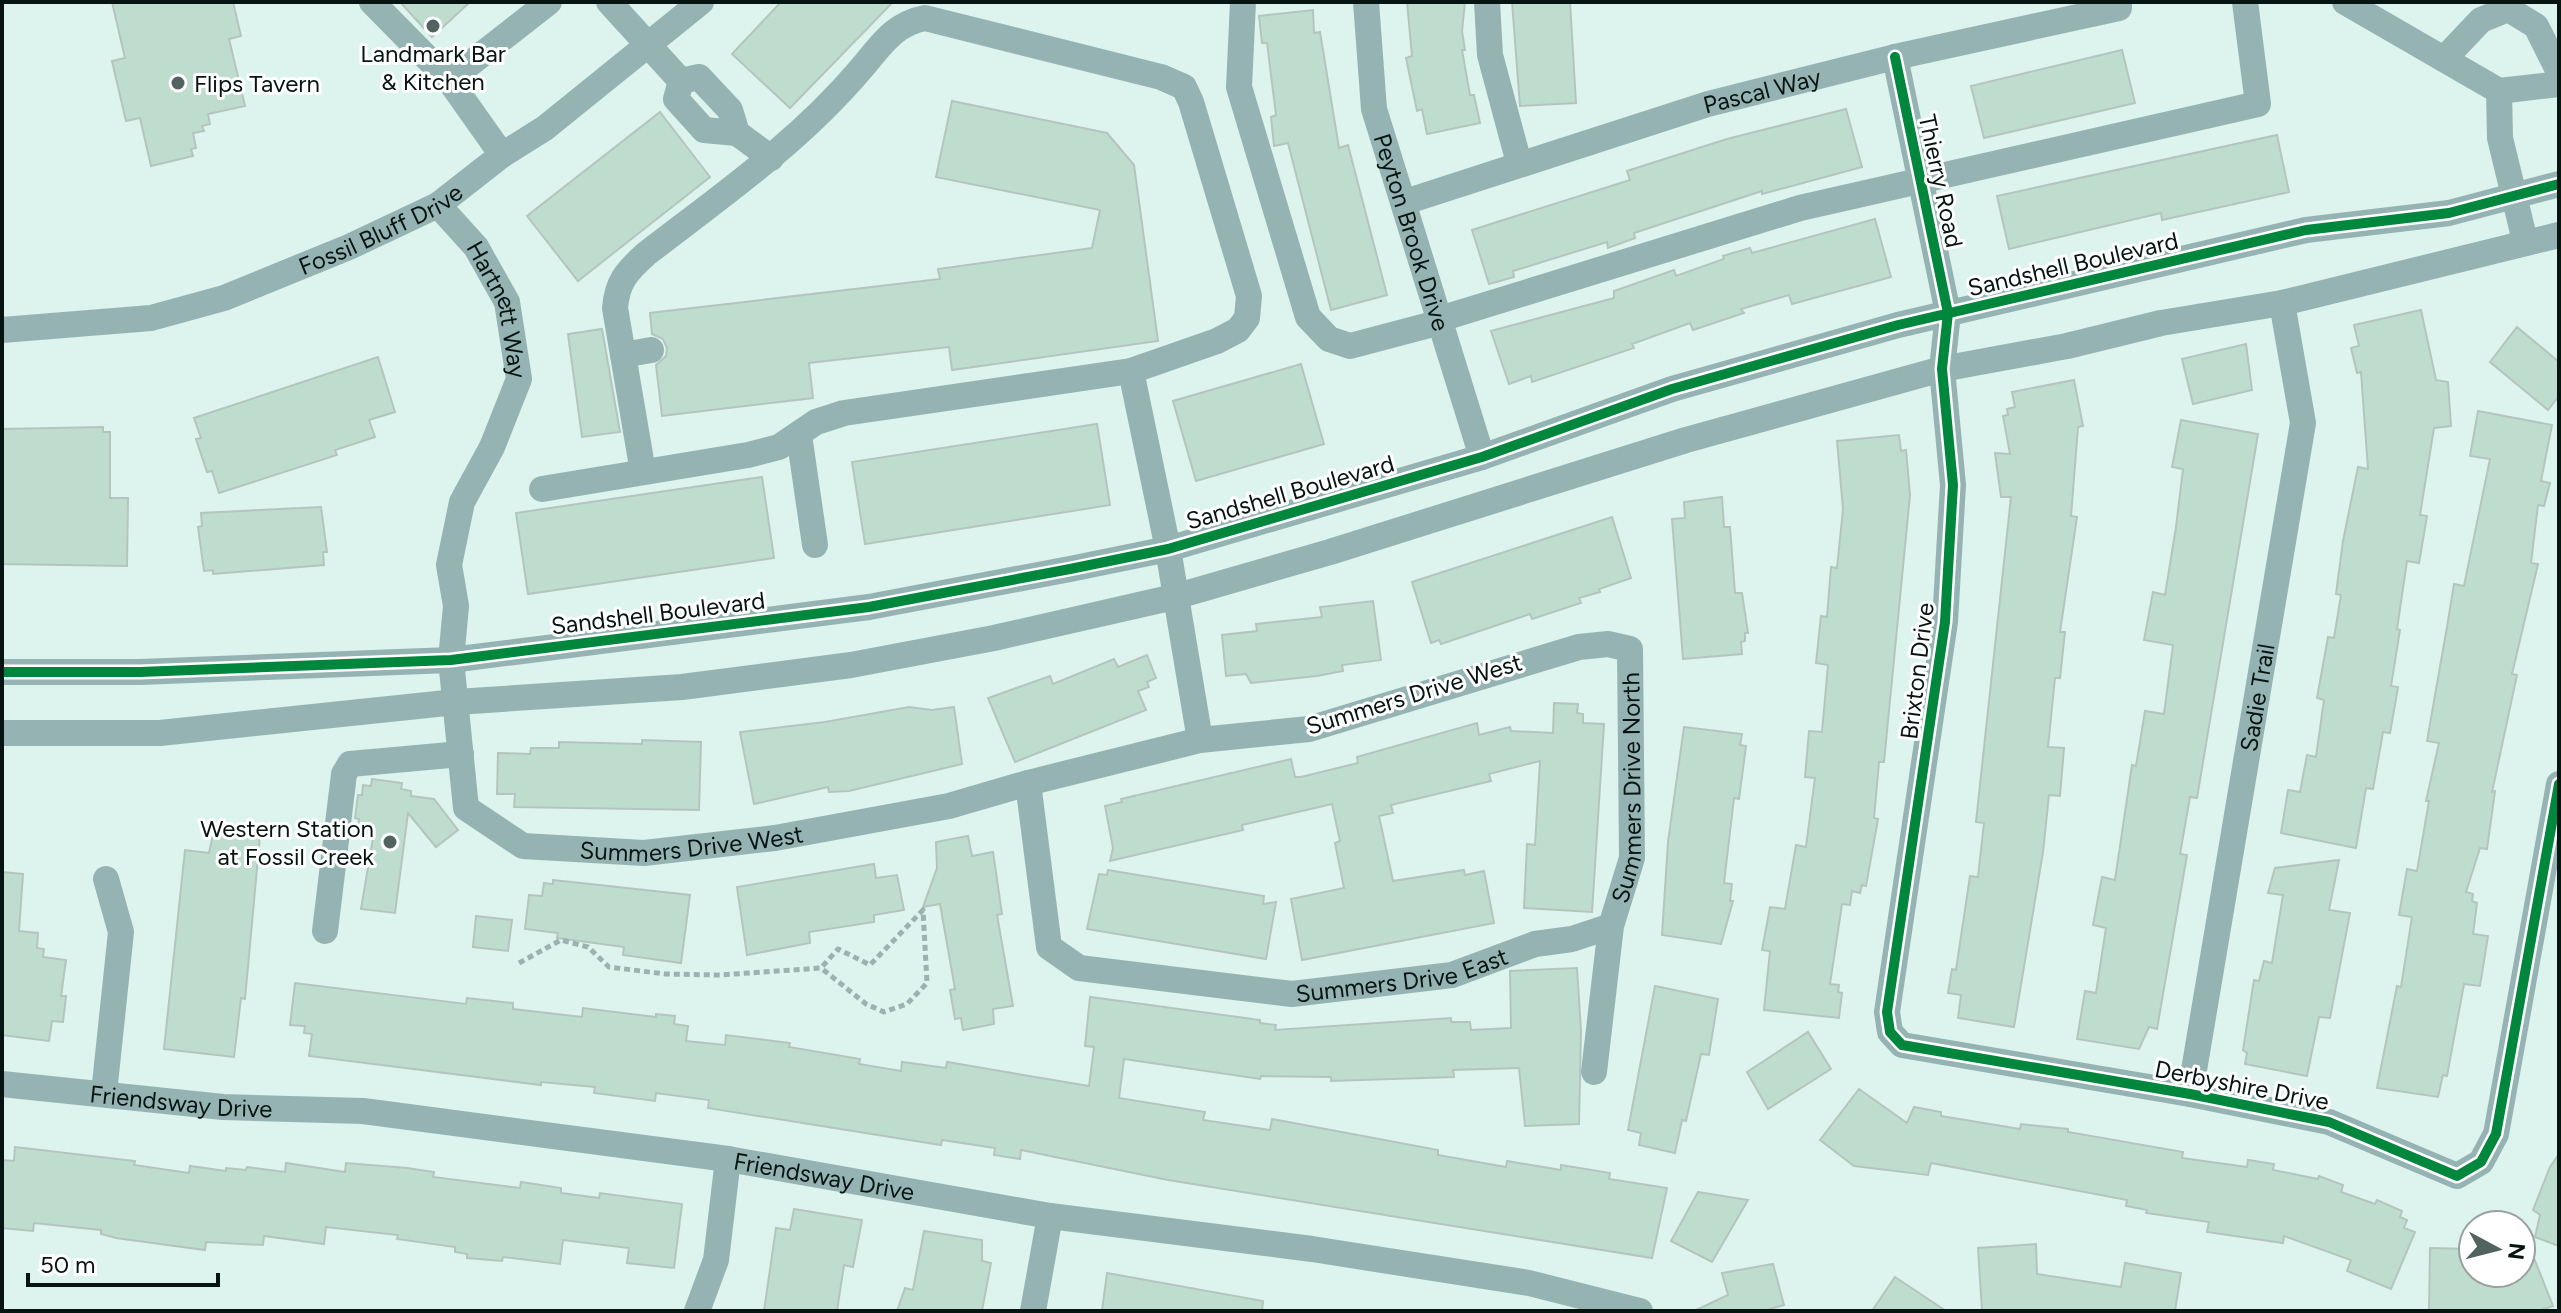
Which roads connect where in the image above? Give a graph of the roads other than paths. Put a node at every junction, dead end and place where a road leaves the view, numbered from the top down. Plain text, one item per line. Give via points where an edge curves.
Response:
1 (372, 2) edge
2 (549, 2) edge
3 (609, 2) edge
4 (701, 2) edge
5 (1243, 2) edge
6 (1366, 2) edge
7 (1487, 2) edge
8 (2119, 2) edge
9 (2245, 2) edge
10 (2345, 2) edge
11 (646, 46) junction
12 (1895, 57) junction
13 (2444, 59) junction
14 (2559, 72) edge
15 (449, 80) junction
16 (2559, 84) edge
17 (2499, 91) junction
18 (502, 155) junction
19 (771, 158) junction
20 (1519, 163) junction
21 (1920, 178) junction
22 (2559, 184) edge
23 (2513, 196) junction
24 (1405, 202) junction
25 (438, 205) junction
26 (2559, 235) edge
27 (2525, 241) junction
28 (2282, 303) junction
29 (1948, 313) junction
30 (1440, 320) junction
31 (2, 330) edge
32 (651, 350) dead end
33 (623, 355) junction
34 (1942, 369) junction
35 (1131, 371) junction
36 (799, 435) junction
37 (1482, 457) junction
38 (643, 472) junction
39 (542, 489) dead end
40 (815, 545) dead end
41 (1168, 549) junction
42 (1174, 597) junction
43 (1630, 649) joint
44 (451, 660) junction
45 (2, 672) edge
46 (456, 702) junction
47 (2, 733) edge
48 (1200, 740) junction
49 (461, 754) junction
50 (1028, 783) junction
51 (2559, 784) edge
52 (106, 879) dead end
53 (1611, 926) junction
54 (325, 931) dead end
55 (1890, 1032) joint
56 (1594, 1072) dead end
57 (2, 1084) edge
58 (104, 1093) junction
59 (2190, 1094) junction
60 (728, 1159) junction
61 (1050, 1216) junction
62 (697, 1311) edge
63 (1033, 1311) edge
64 (1640, 1311) edge

1 - 15 street
2 - 15 street
3 - 11 street
4 - 11 street, Fossil Bluff Drive
5 - 30 street via 1239,87 1308,317 1329,339 1350,346
6 - 24 street, Peyton Brook Drive via 1374,109
7 - 20 street via 1490,55
8 - 12 street, Pascal Way via 2119,8
9 - 21 street via 2258,104
10 - 13 street
11 - 18 street, Fossil Bluff Drive via 545,128
11 - 19 street via 681,81 699,77 730,110 737,133
12 - 20 street, Pascal Way via 1708,104
12 - 21 street, Thierry Road
13 - 14 street via 2481,20 2508,9 2536,26
13 - 17 street
15 - 18 street
16 - 17 street
17 - 23 street via 2500,138
18 - 25 street, Fossil Bluff Drive
19 - 33 street via 625,273 616,289 615,308
19 - 35 street via 818,118 890,34 908,21 925,18 1184,87 1249,296 1247,318 1238,330 1217,341
20 - 24 street, Pascal Way
21 - 29 street, Thierry Road
21 - 30 street via 1785,212
22 - 23 street, Sandshell Boulevard
23 - 27 street
23 - 29 street, Sandshell Boulevard via 2449,213 2306,230
24 - 30 street, Peyton Brook Drive
25 - 31 street, Fossil Bluff Drive via 224,298 151,318
25 - 44 street, Hartnett Way via 476,247 507,302 519,379 453,533 449,565 456,606
26 - 27 street
27 - 28 street
28 - 34 street
28 - 59 street, Sadie Trail via 2303,423
29 - 34 street, Brixton Drive
29 - 37 street, Sandshell Boulevard via 1768,359
30 - 37 street, Peyton Brook Drive
32 - 33 street
33 - 38 street
34 - 42 street via 1686,440
34 - 55 street, Brixton Drive via 1953,485 1945,622 1887,1012
35 - 36 street via 844,413 816,422
35 - 41 street
36 - 38 street via 748,455
36 - 40 street
37 - 41 street, Sandshell Boulevard
38 - 39 street
41 - 42 street
41 - 44 street, Sandshell Boulevard via 869,607
42 - 46 street via 851,665 682,687
42 - 48 street
43 - 48 street, Summers Drive West via 1608,644 1579,647 1309,729
43 - 53 street, Summers Drive North via 1632,858
44 - 45 street, Sandshell Boulevard
44 - 46 street, Hartnett Way
46 - 47 street via 160,733
46 - 49 street, Summers Drive West
48 - 50 street, Summers Drive West
49 - 50 street, Summers Drive West via 466,808 523,846 644,853 775,838 949,806
49 - 54 street via 350,764 344,774
50 - 53 street, Summers Drive East via 1049,947 1079,968 1292,994 1452,975 1535,944
51 - 59 street, Derbyshire Drive via 2496,1134 2481,1162 2457,1176 2329,1122
52 - 58 street via 121,932
53 - 56 street
55 - 59 street, Derbyshire Drive via 1902,1045
57 - 58 street, Friendsway Drive
58 - 60 street, Friendsway Drive via 223,1107 363,1111
60 - 61 street, Friendsway Drive
60 - 62 street via 716,1260
61 - 63 street
61 - 64 street, Friendsway Drive via 1529,1283

